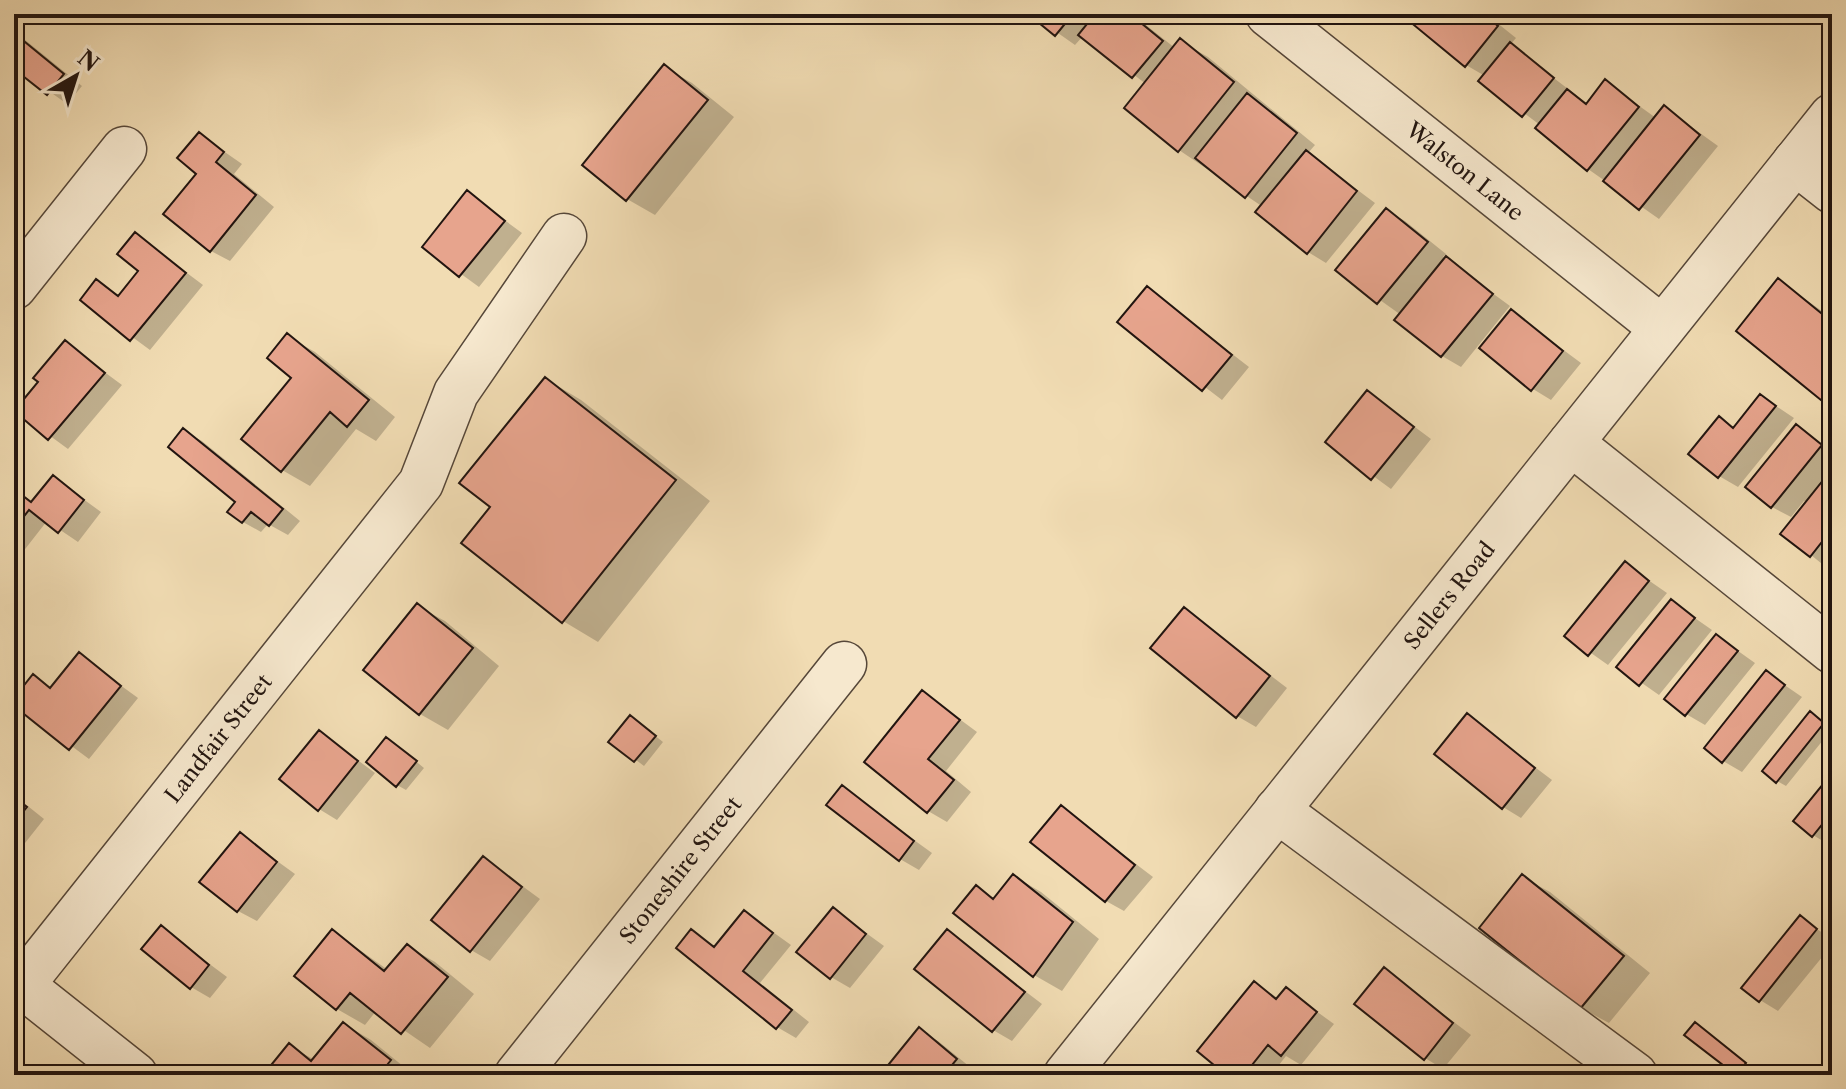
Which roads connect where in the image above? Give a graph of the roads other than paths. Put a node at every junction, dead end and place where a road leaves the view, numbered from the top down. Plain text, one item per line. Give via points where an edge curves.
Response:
1 (1268, 14) edge
2 (1832, 116) edge
3 (124, 149) dead end
4 (1795, 162) junction
5 (1832, 191) edge
6 (564, 236) dead end
7 (14, 287) edge
8 (1662, 328) junction
9 (1571, 443) junction
10 (1832, 651) edge
11 (844, 664) dead end
12 (1277, 810) junction
13 (17, 986) edge
14 (135, 1075) edge
15 (517, 1075) edge
16 (1066, 1075) edge
17 (1635, 1075) edge

1 - 8 street, Walston Lane
2 - 4 street, Sellers Road
3 - 7 street
4 - 5 street
4 - 8 street, Sellers Road
6 - 13 street, Landfair Street via 456,393 421,483
8 - 9 street, Sellers Road
9 - 10 street
9 - 12 street, Sellers Road
11 - 15 street, Stoneshire Street
12 - 16 street, Sellers Road
12 - 17 street
13 - 14 street

